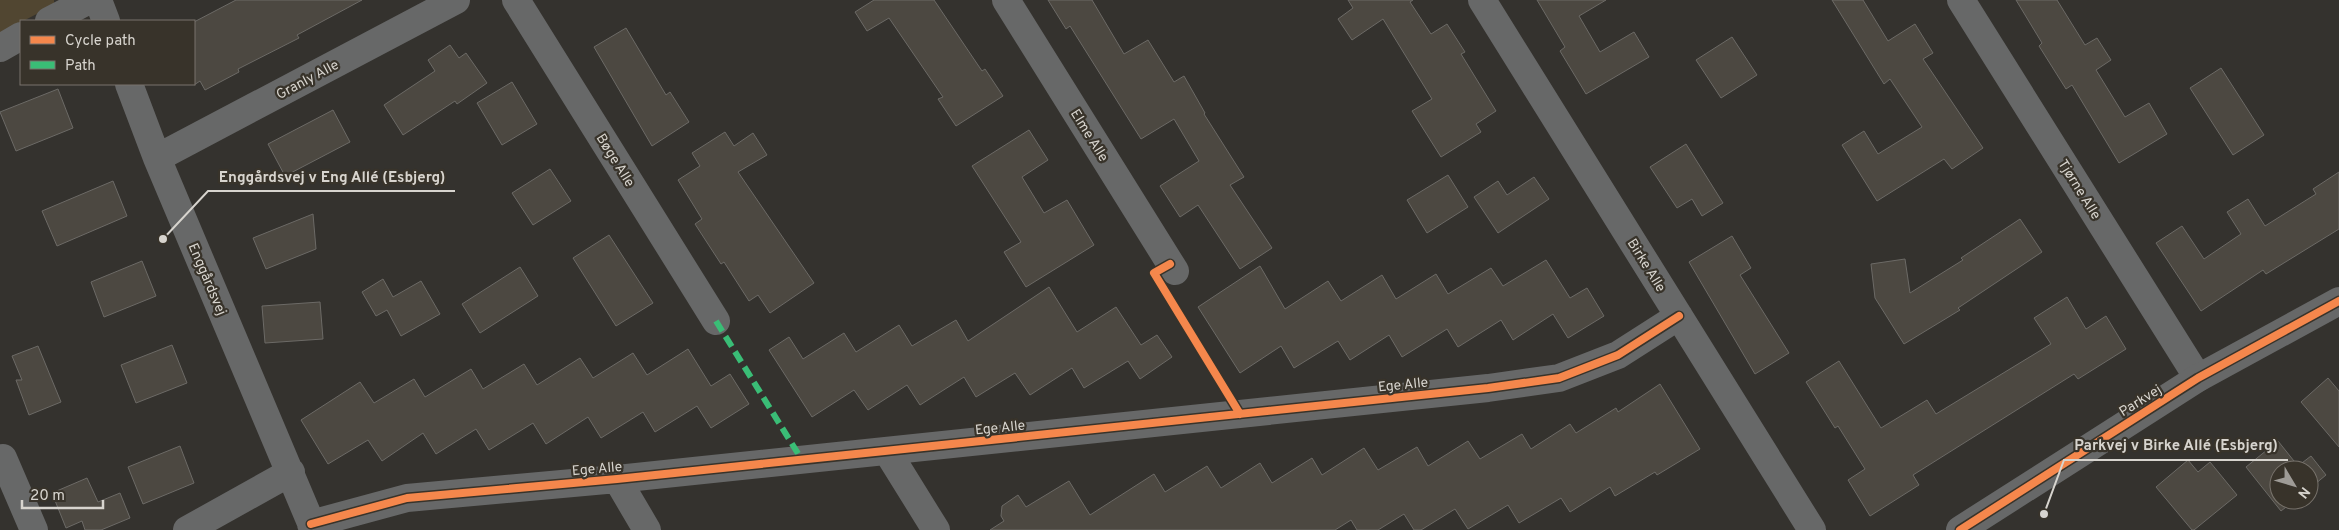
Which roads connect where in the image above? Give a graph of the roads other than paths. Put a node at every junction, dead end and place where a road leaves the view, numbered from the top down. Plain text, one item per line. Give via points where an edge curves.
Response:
1 (89, 0) edge
2 (98, 0) edge
3 (456, 0) edge
4 (516, 0) edge
5 (1006, 0) edge
6 (1482, 0) edge
7 (1961, 0) edge
8 (51, 20) edge
9 (106, 20) edge
10 (20, 37) edge
11 (0, 48) edge
12 (129, 85) edge
13 (157, 158) junction
14 (1175, 271) dead end
15 (2339, 301) edge
16 (1679, 316) junction
17 (716, 321) dead end
18 (2198, 378) junction
19 (887, 451) junction
20 (3, 458) dead end
21 (291, 472) junction
22 (617, 479) junction
23 (312, 527) edge
24 (34, 530) edge
25 (187, 530) edge
26 (647, 530) edge
27 (936, 530) edge
28 (1812, 530) edge
29 (1960, 530) edge

1 - 8 street
2 - 9 street
3 - 13 street, Granly Alle
4 - 17 street, Bøge Alle
5 - 14 street, Elme Alle
6 - 16 street, Birke Alle
7 - 18 street, Tjørne Alle
10 - 11 street
12 - 13 street, Enggårdsvej
13 - 21 street, Enggårdsvej
15 - 18 street, Parkvej
16 - 19 street, Ege Alle via 1618,355 1558,378
16 - 28 street, Birke Alle
18 - 29 street, Parkvej
19 - 22 street, Ege Alle
19 - 27 street
20 - 24 street
21 - 23 street, Enggårdsvej
21 - 25 street
22 - 23 street, Ege Alle via 407,498
22 - 26 street, Ege Alle

